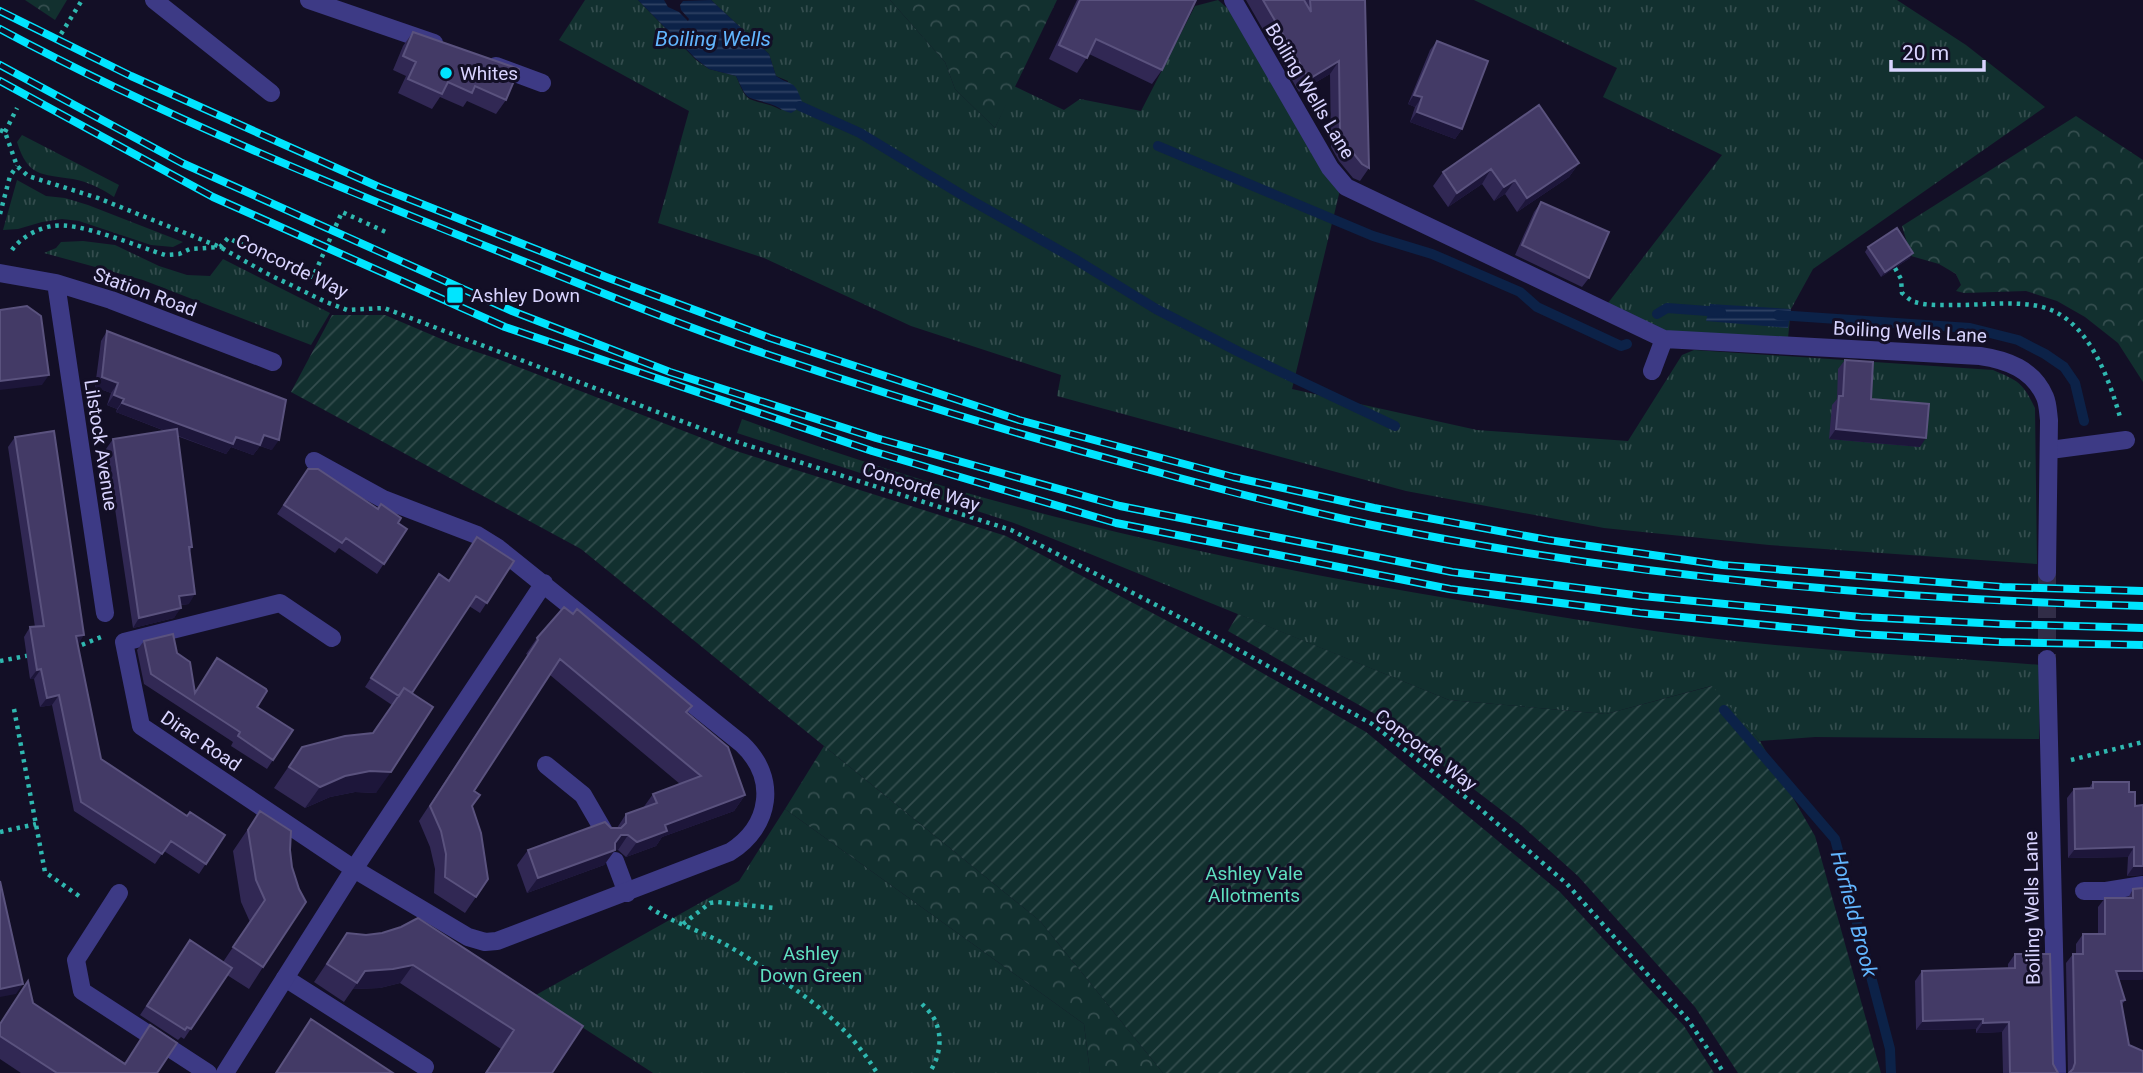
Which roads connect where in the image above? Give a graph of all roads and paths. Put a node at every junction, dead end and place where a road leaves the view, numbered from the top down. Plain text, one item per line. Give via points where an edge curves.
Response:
1 (82, 0) edge
2 (154, 0) edge
3 (309, 0) edge
4 (1233, 0) edge
5 (61, 34) dead end
6 (452, 50) edge
7 (478, 59) edge
8 (542, 83) dead end
9 (271, 93) dead end
10 (18, 108) dead end
11 (2, 131) edge
12 (17, 166) junction
13 (0, 214) edge
14 (388, 233) dead end
15 (220, 247) junction
16 (3, 266) edge
17 (1895, 268) edge
18 (56, 284) junction
19 (1664, 340) junction
20 (273, 362) dead end
21 (1652, 371) dead end
22 (2126, 440) joint
23 (2050, 450) junction
24 (314, 460) dead end
25 (2047, 573) tunnel mouth
26 (544, 583) junction
27 (105, 613) dead end
28 (111, 632) dead end
29 (332, 638) dead end
30 (66, 649) edge
31 (40, 654) edge
32 (2047, 659) tunnel mouth
33 (0, 661) edge
34 (14, 709) dead end
35 (2143, 742) edge
36 (2050, 764) junction
37 (546, 765) dead end
38 (36, 824) junction
39 (0, 832) edge
40 (605, 833) edge
41 (615, 861) edge
42 (354, 869) junction
43 (2143, 885) edge
44 (2084, 891) dead end
45 (119, 893) dead end
46 (627, 893) junction
47 (79, 896) dead end
48 (774, 908) dead end
49 (683, 924) junction
50 (285, 978) junction
51 (922, 1004) dead end
52 (425, 1067) dead end
53 (208, 1073) edge
54 (225, 1073) edge
55 (877, 1073) edge
56 (929, 1073) edge
57 (1724, 1073) edge
58 (2057, 1073) edge

1 - 5 path
2 - 9 street
3 - 6 street
4 - 19 street, Boiling Wells Lane via 1330,168 1346,187
7 - 8 street
10 - 11 path
11 - 12 path
12 - 13 path
12 - 15 path, Concorde Way via 38,180 98,198
14 - 15 path via 342,212 313,277 228,238
15 - 16 path via 165,255 83,228 54,225 19,239
15 - 57 path, Concorde Way via 347,310 384,308 734,441 1011,530 1187,621 1372,724 1478,807 1567,884 1688,1020
16 - 18 street, Station Road
17 - 22 path via 1902,293 1913,302 2022,304 2057,313 2089,344 2109,382
18 - 20 street, Station Road via 111,300
18 - 27 street, Lilstock Avenue
19 - 21 street
19 - 23 street, Boiling Wells Lane via 2001,359 2033,379 2045,398
22 - 23 street
23 - 25 street, Boiling Wells Lane
24 - 26 street, Dirac Road via 383,499 477,535
26 - 42 street
26 - 46 street, Dirac Road via 742,744 764,774 764,806 741,845
28 - 30 path
29 - 42 street, Dirac Road via 281,603 124,642 141,726
31 - 33 path
32 - 36 street, Boiling Wells Lane
34 - 38 path
35 - 36 path
36 - 58 street, Boiling Wells Lane
37 - 40 street via 583,795
38 - 39 path
38 - 47 path via 44,872
41 - 46 street
42 - 46 street, Dirac Road via 458,933 485,942
42 - 50 street
43 - 44 street
45 - 53 street via 75,960 82,991
46 - 49 path
48 - 49 path via 710,903
49 - 55 path via 724,943 818,1005 860,1047
50 - 52 street
50 - 54 street
51 - 56 path via 936,1021 940,1043

